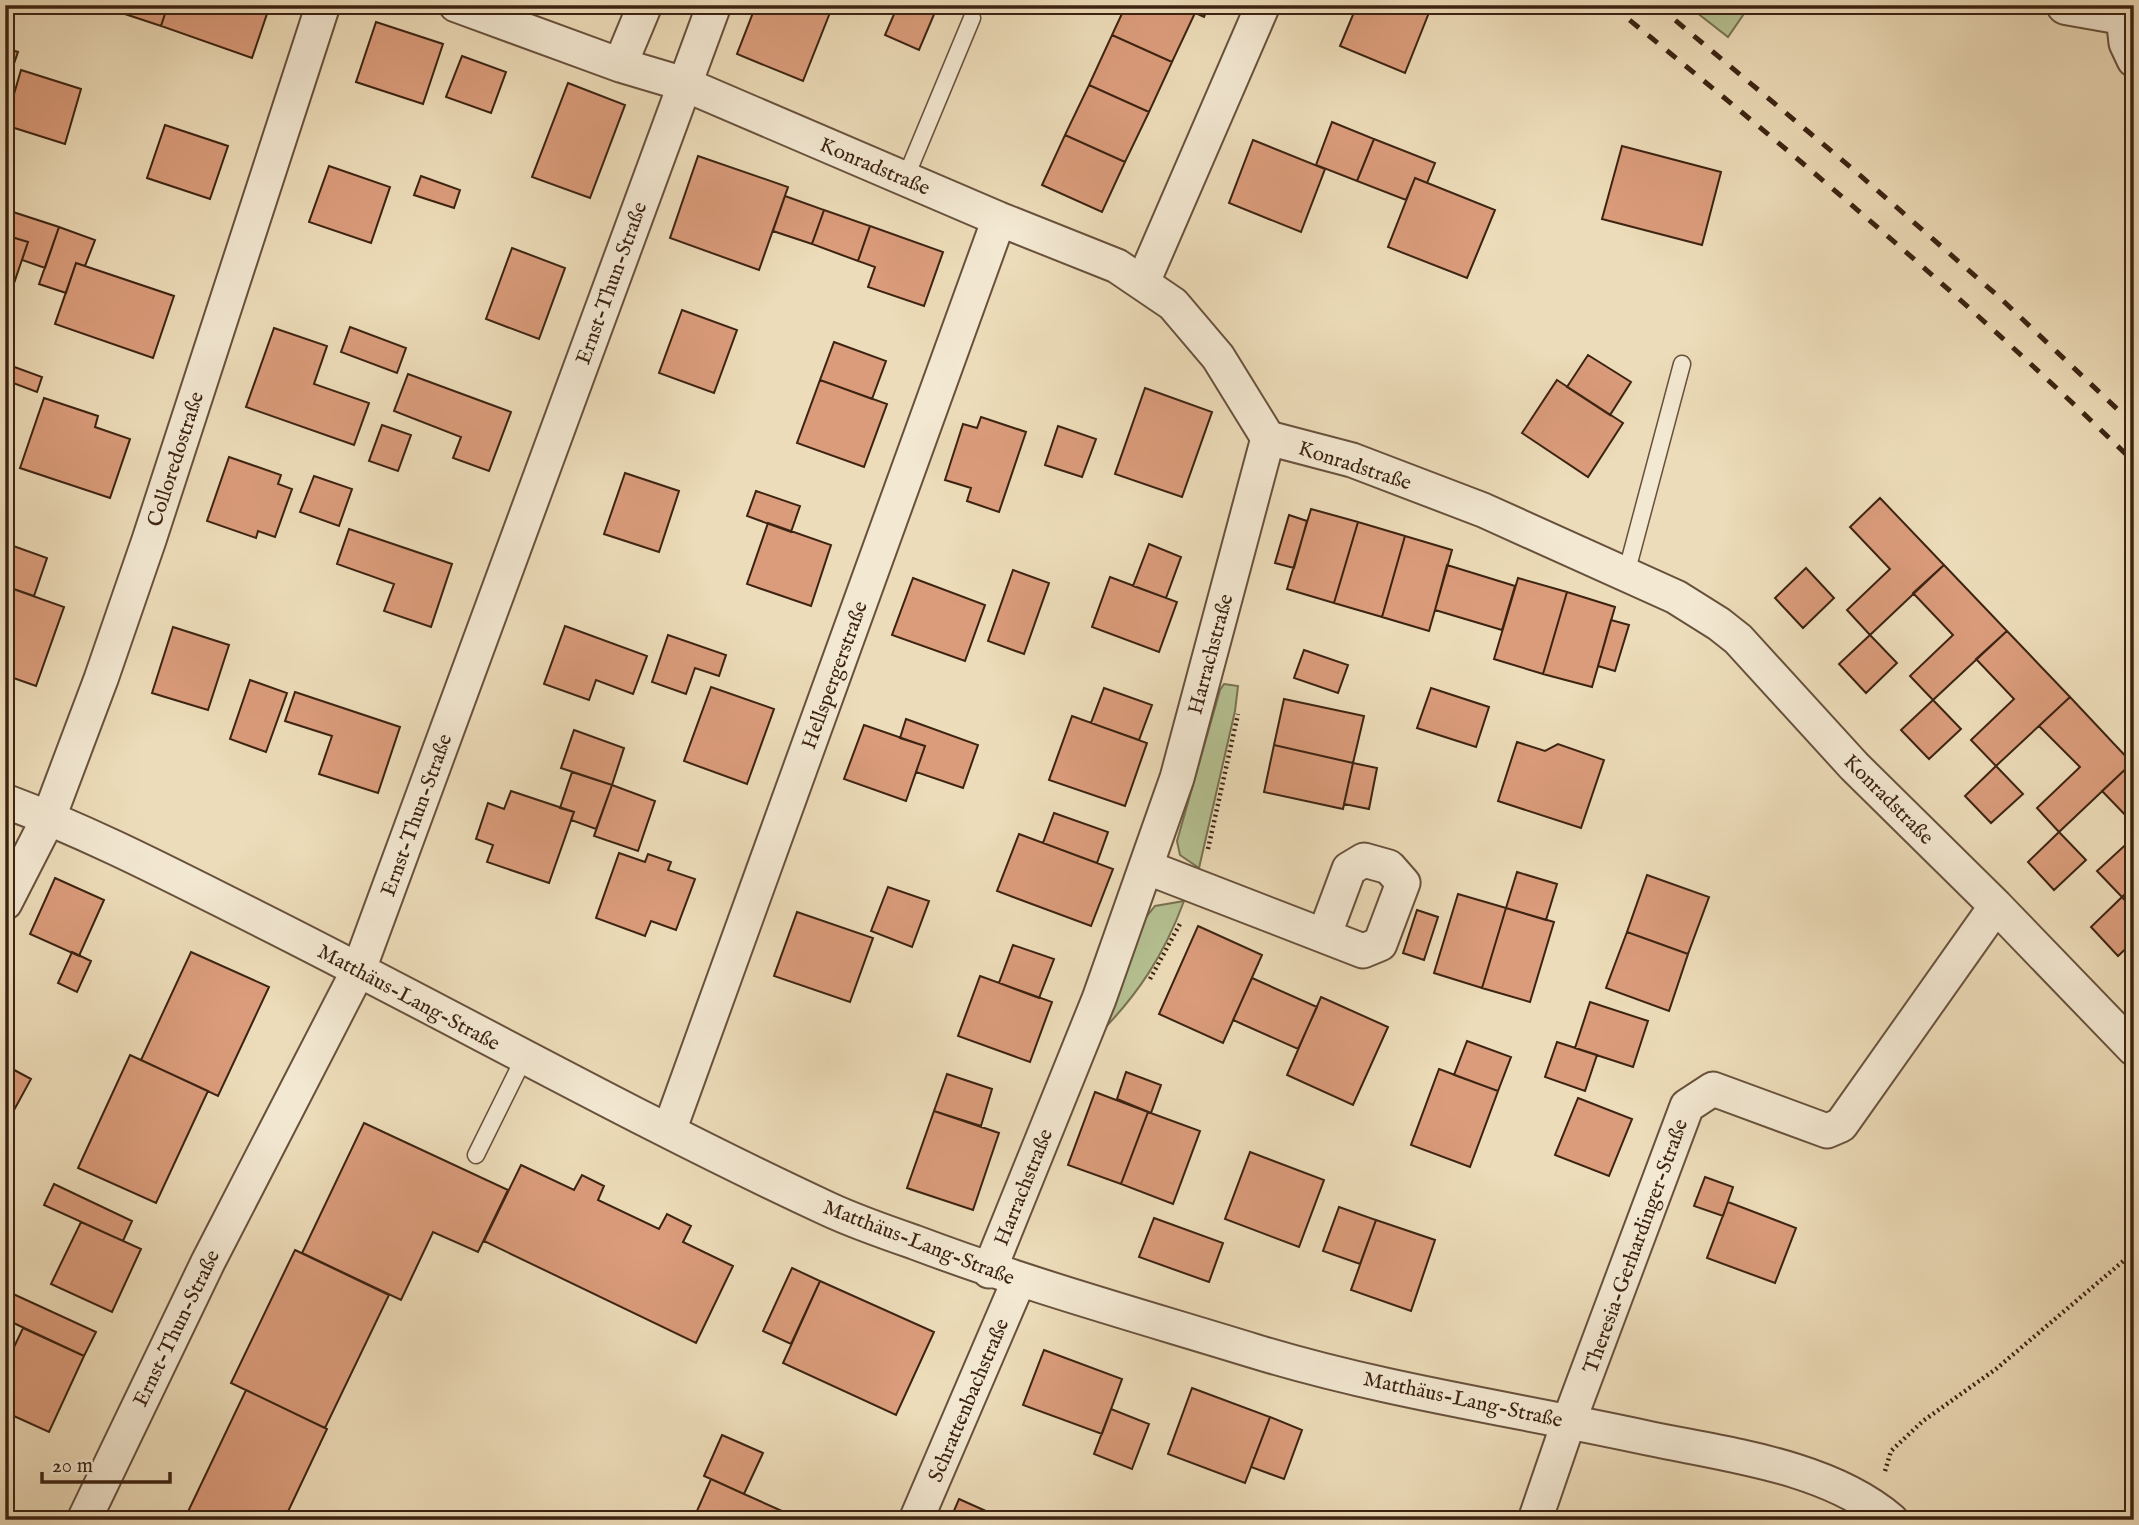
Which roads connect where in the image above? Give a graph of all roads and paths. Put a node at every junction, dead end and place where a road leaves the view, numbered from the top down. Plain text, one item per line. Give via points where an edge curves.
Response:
1 (323, 5) edge
2 (456, 5) edge
3 (645, 5) edge
4 (714, 5) edge
5 (1263, 5) edge
6 (2066, 5) edge
7 (2129, 16) edge
8 (972, 18) dead end
9 (2134, 60) edge
10 (620, 65) junction
11 (684, 84) junction
12 (905, 179) junction
13 (999, 219) junction
14 (1143, 282) junction
15 (1682, 364) dead end
16 (1268, 438) junction
17 (1626, 574) junction
18 (5, 802) edge
19 (48, 817) junction
20 (1146, 867) junction
21 (5, 903) edge
22 (1996, 906) junction
23 (1324, 936) dead end
24 (359, 969) junction
25 (2134, 1049) edge
26 (524, 1058) junction
27 (668, 1131) junction
28 (476, 1155) dead end
29 (2134, 1252) edge
30 (1004, 1275) junction
31 (1569, 1421) junction
32 (1883, 1513) edge
33 (84, 1520) edge
34 (916, 1520) edge
35 (1535, 1520) edge

1 - 19 street, Colloredostraße via 149,540
2 - 10 street, Konradstraße
3 - 10 street
4 - 11 street
5 - 14 street
6 - 7 street
7 - 9 street via 2126,43
8 - 12 lane
10 - 11 street, Konradstraße
11 - 12 street, Konradstraße
11 - 24 street, Ernst-Thun-Straße
12 - 13 street, Konradstraße
13 - 14 street, Konradstraße via 1117,266
13 - 27 street, Hellspergerstraße
14 - 16 street, Konradstraße via 1173,304 1218,357
15 - 17 lane
16 - 17 street, Konradstraße via 1352,460 1483,510
16 - 20 street, Harrachstraße via 1177,778
17 - 22 street, Konradstraße via 1675,597 1738,639 1854,766
18 - 19 street, Matthäus-Lang-Straße
19 - 21 street, Colloredostraße
19 - 24 street, Matthäus-Lang-Straße
20 - 23 street
20 - 30 street, Harrachstraße
22 - 25 street, Konradstraße
22 - 31 street, Theresia-Gerhardinger-Straße via 1841,1125 1827,1131 1713,1089 1687,1106
24 - 26 street, Matthäus-Lang-Straße
24 - 33 street, Ernst-Thun-Straße via 208,1262
26 - 27 street, Matthäus-Lang-Straße
26 - 28 lane
27 - 30 street, Matthäus-Lang-Straße via 833,1212
29 - 32 path via 1891,1451
30 - 31 street, Matthäus-Lang-Straße via 1264,1354 1400,1388
30 - 34 street, Schrattenbachstraße
31 - 32 street, Matthäus-Lang-Straße via 1769,1463 1840,1487
31 - 35 street, Theresia-Gerhardinger-Straße

